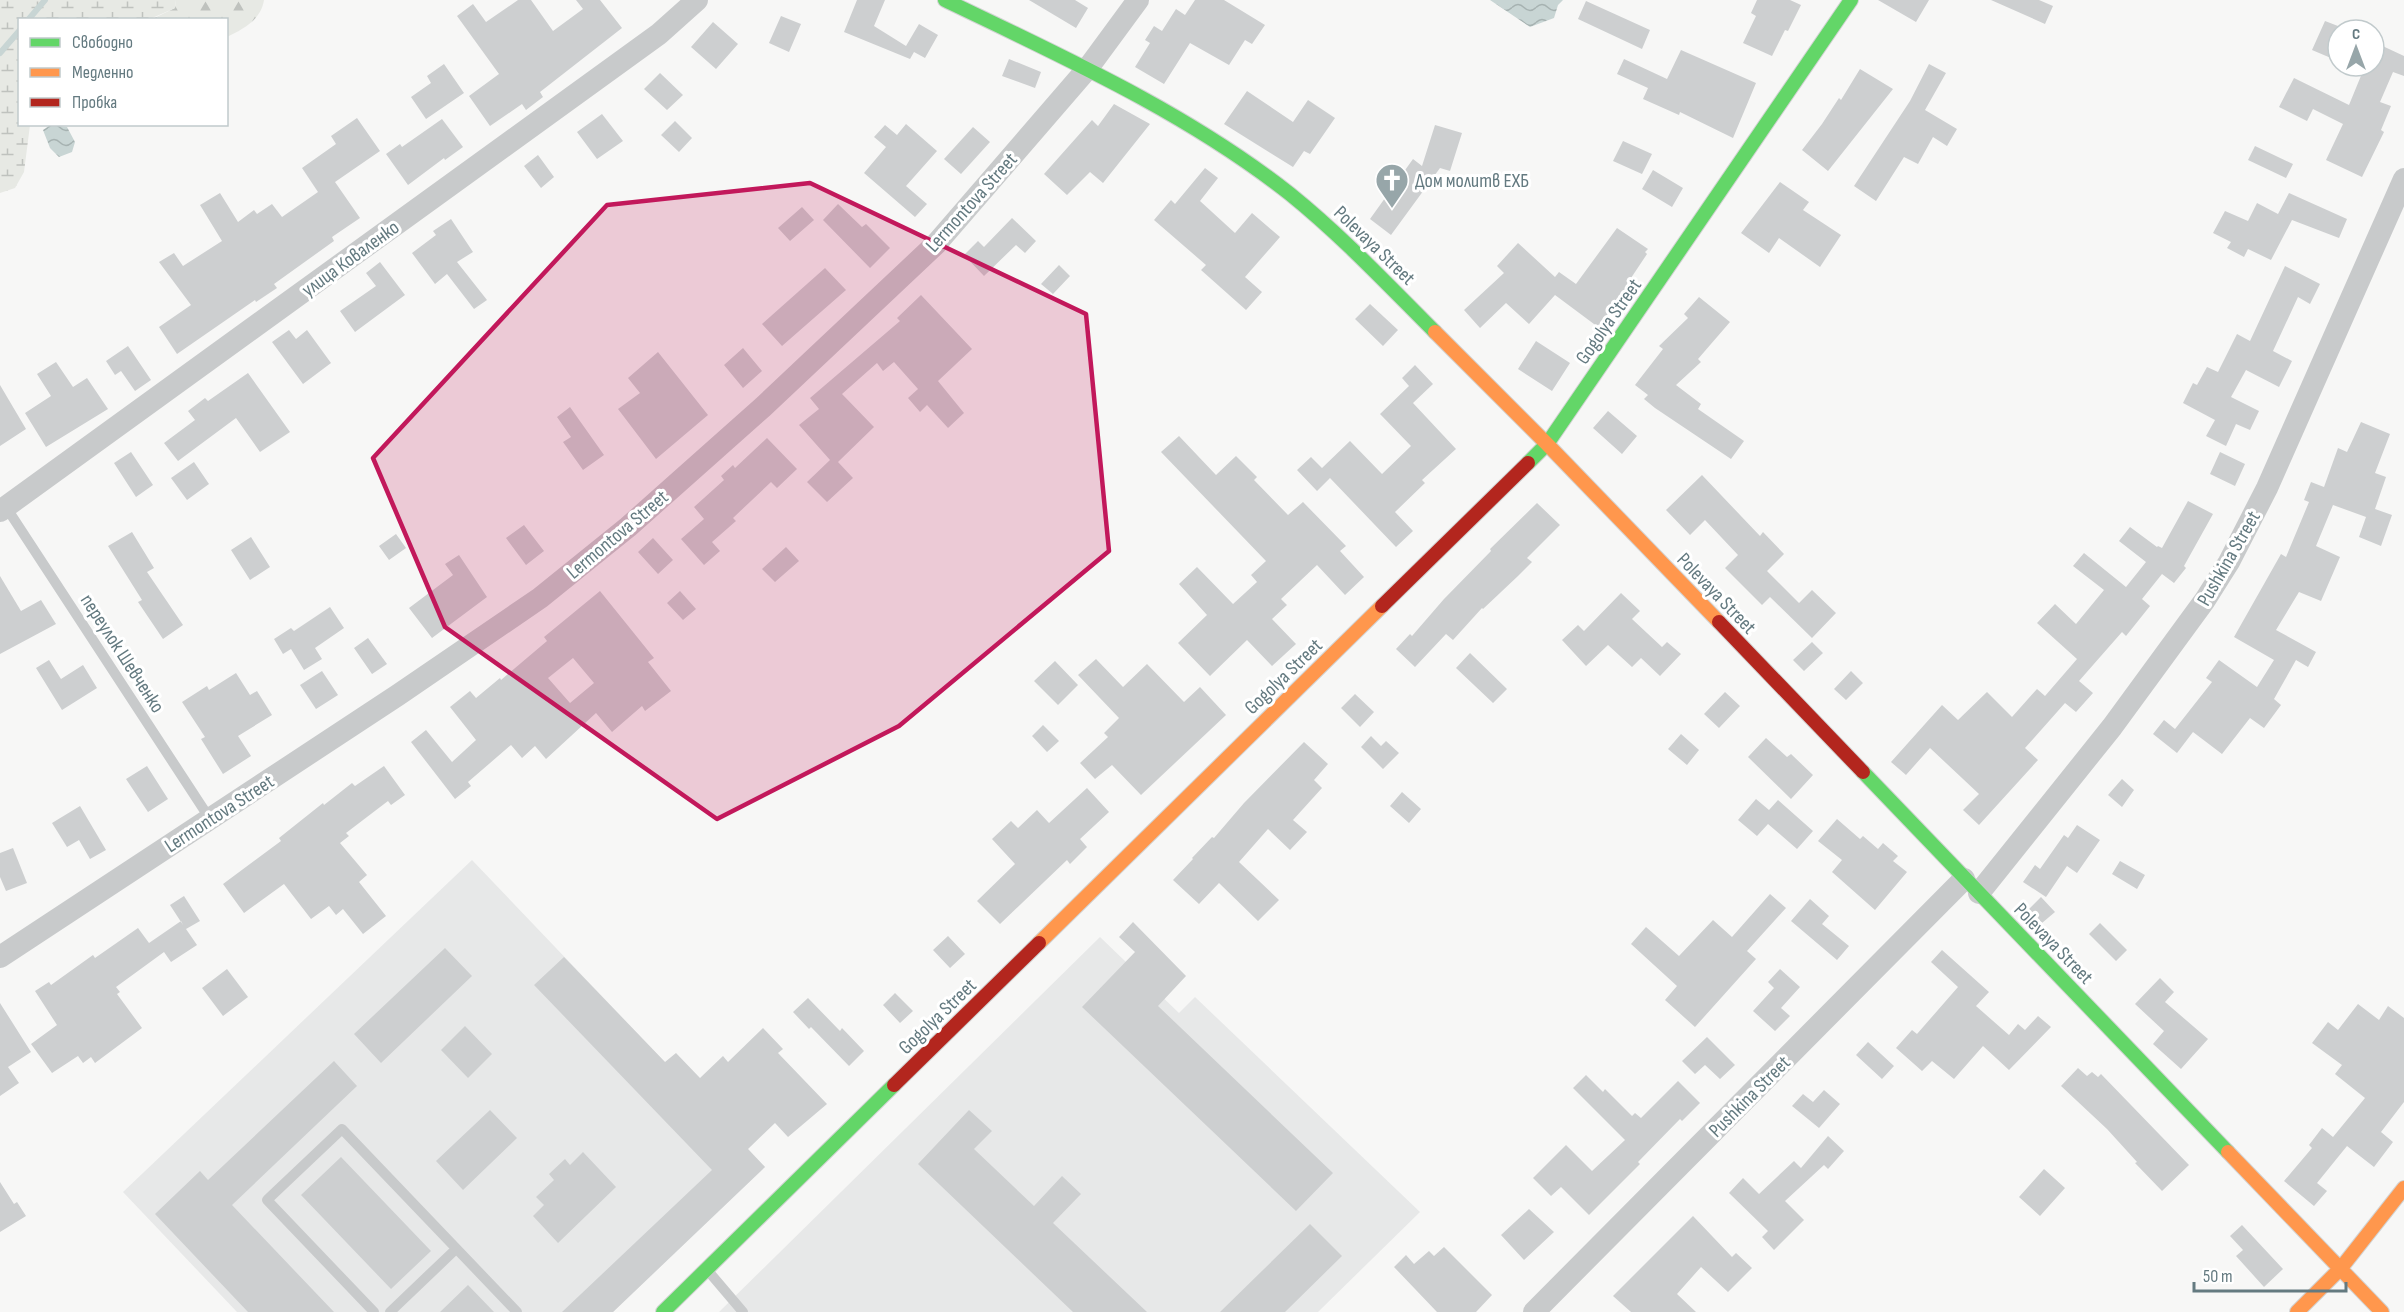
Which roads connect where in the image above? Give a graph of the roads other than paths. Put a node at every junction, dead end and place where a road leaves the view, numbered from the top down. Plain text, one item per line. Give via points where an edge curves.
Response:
1 (697, 0) edge
2 (945, 0) edge
3 (1138, 0) edge
4 (1851, 0) edge
5 (1088, 68) junction
6 (2404, 179) edge
7 (1547, 444) junction
8 (3, 509) edge
9 (210, 819) junction
10 (1971, 886) junction
11 (0, 957) edge
12 (2404, 1188) edge
13 (456, 1249) junction
14 (2341, 1268) junction
15 (706, 1270) junction
16 (374, 1312) edge
17 (390, 1312) edge
18 (517, 1312) edge
19 (663, 1312) edge
20 (743, 1312) edge
21 (1534, 1312) edge
22 (2297, 1312) edge
23 (2382, 1312) edge

1 - 8 street, улица Коваленко via 659,34
2 - 5 street, Polevaya Street
3 - 5 street, Lermontova Street
4 - 7 street, Gogolya Street
5 - 7 street, Polevaya Street via 1208,136 1297,198
5 - 9 street, Lermontova Street via 936,244 628,527 540,598
6 - 10 street, Pushkina Street via 2267,488 2229,562 2112,727
7 - 10 street, Polevaya Street
7 - 15 street, Gogolya Street
8 - 9 lane, переулок Шевченко
9 - 11 street, Lermontova Street
10 - 14 street, Polevaya Street
10 - 21 street, Pushkina Street
12 - 14 street
13 - 16 lane via 342,1129 267,1200
13 - 17 lane
13 - 18 lane
14 - 22 street
14 - 23 street, Polevaya Street
15 - 19 street, Gogolya Street
15 - 20 lane

